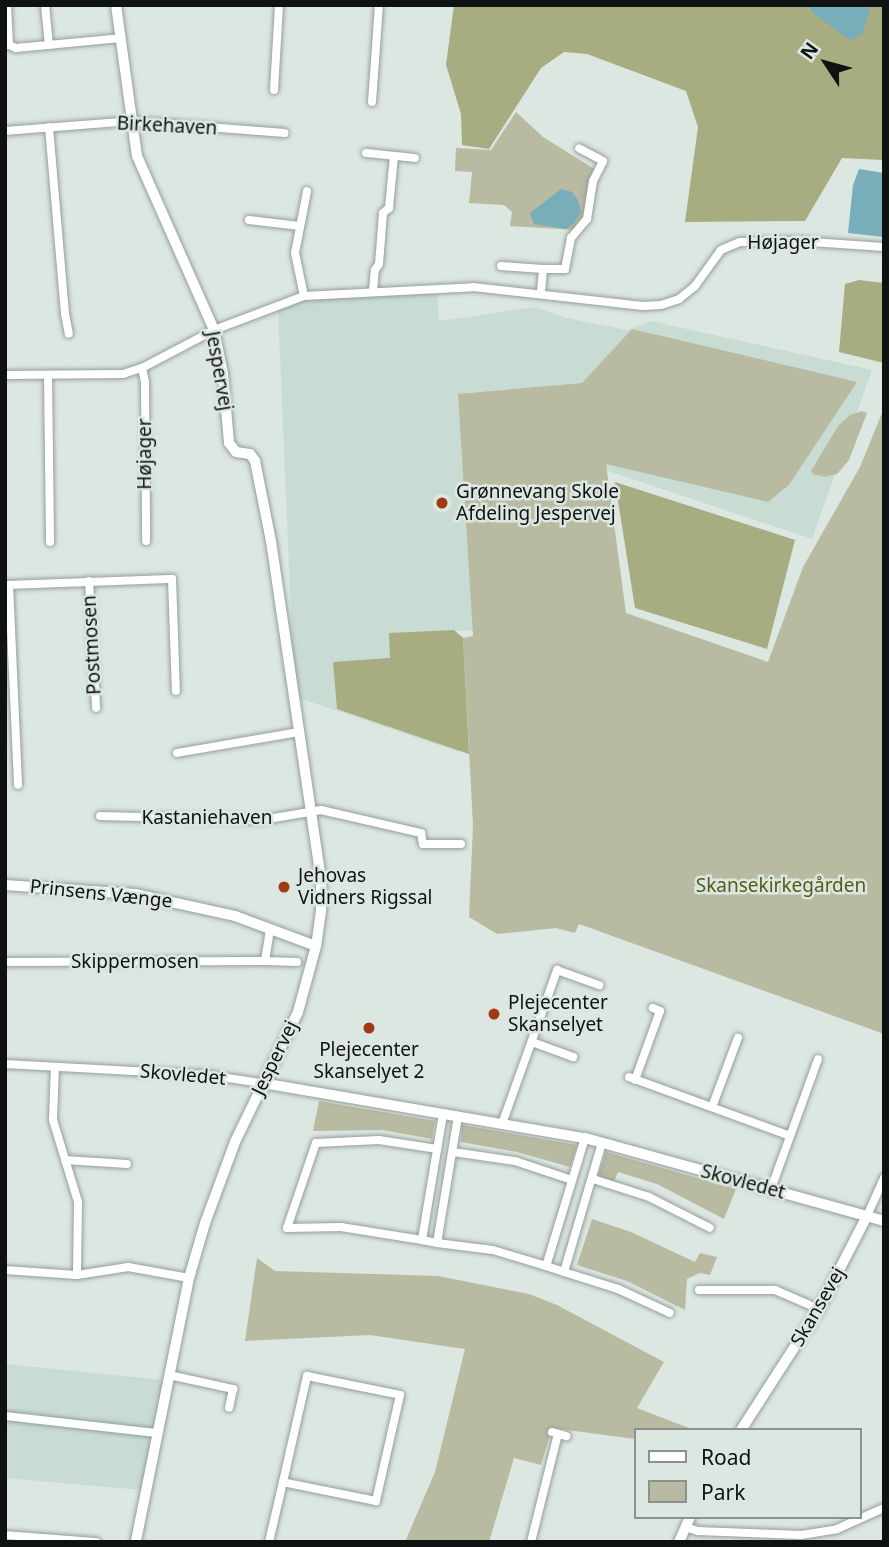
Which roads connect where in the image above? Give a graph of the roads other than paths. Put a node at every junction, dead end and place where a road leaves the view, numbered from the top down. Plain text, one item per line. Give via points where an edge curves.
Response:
1 (6, 5) edge
2 (45, 5) edge
3 (116, 5) edge
4 (279, 5) edge
5 (379, 5) edge
6 (121, 38) junction
7 (49, 45) junction
8 (274, 90) dead end
9 (372, 102) dead end
10 (131, 121) junction
11 (48, 127) junction
12 (5, 131) edge
13 (285, 133) dead end
14 (579, 148) dead end
15 (366, 153) dead end
16 (394, 156) junction
17 (415, 158) dead end
18 (307, 191) dead end
19 (249, 220) dead end
20 (300, 226) junction
21 (884, 247) edge
22 (501, 266) dead end
23 (543, 269) junction
24 (373, 291) junction
25 (541, 293) junction
26 (304, 296) junction
27 (214, 330) junction
28 (69, 334) dead end
29 (142, 368) junction
30 (48, 374) junction
31 (5, 375) edge
32 (146, 541) dead end
33 (50, 542) dead end
34 (89, 581) junction
35 (7, 585) edge
36 (176, 691) dead end
37 (96, 708) dead end
38 (299, 732) junction
39 (177, 753) dead end
40 (18, 785) dead end
41 (312, 811) junction
42 (100, 816) dead end
43 (461, 844) dead end
44 (5, 885) edge
45 (270, 928) junction
46 (316, 946) junction
47 (265, 961) junction
48 (298, 961) dead end
49 (5, 962) edge
50 (599, 985) dead end
51 (653, 1008) dead end
52 (738, 1038) dead end
53 (532, 1042) junction
54 (573, 1056) dead end
55 (818, 1059) dead end
56 (5, 1064) edge
57 (55, 1067) junction
58 (262, 1083) junction
59 (712, 1107) junction
60 (443, 1114) junction
61 (458, 1116) junction
62 (502, 1124) junction
63 (790, 1136) junction
64 (585, 1138) junction
65 (602, 1143) junction
66 (437, 1149) junction
67 (453, 1152) junction
68 (65, 1160) junction
69 (127, 1164) dead end
70 (884, 1178) edge
71 (593, 1179) junction
72 (572, 1180) junction
73 (771, 1189) junction
74 (867, 1216) junction
75 (884, 1221) edge
76 (710, 1228) dead end
77 (422, 1240) junction
78 (437, 1243) junction
79 (546, 1266) junction
80 (5, 1270) edge
81 (565, 1272) junction
82 (77, 1275) junction
83 (189, 1278) junction
84 (699, 1290) dead end
85 (819, 1309) junction
86 (670, 1312) dead end
87 (169, 1375) junction
88 (229, 1408) dead end
89 (5, 1416) edge
90 (742, 1428) edge
91 (156, 1433) junction
92 (559, 1434) dead end
93 (283, 1482) junction
94 (884, 1508) edge
95 (861, 1518) edge
96 (859, 1519) edge
97 (688, 1522) edge
98 (5, 1535) edge
99 (97, 1542) edge
100 (136, 1542) edge
101 (269, 1542) edge
102 (531, 1542) edge
103 (679, 1542) edge

1 - 7 street via 9,45
2 - 7 street
3 - 6 street, Jespervej
4 - 8 street
5 - 9 street
6 - 7 street
6 - 10 street, Jespervej
10 - 11 street, Birkehaven
10 - 13 street, Birkehaven
10 - 27 street, Jespervej via 146,183
11 - 12 street, Birkehaven
11 - 28 street
14 - 23 street via 603,161 593,181 587,219 571,238 565,269
15 - 16 street
16 - 17 street
16 - 24 street
18 - 20 street
19 - 20 street
20 - 26 street via 295,253
21 - 25 street, Højager via 797,241 729,245 715,256 695,286 662,305
22 - 23 street
23 - 25 street
24 - 25 street, Højager via 473,287
24 - 26 street, Højager
26 - 27 street, Højager
27 - 29 street, Højager
27 - 38 street, Jespervej via 229,443 255,461 265,508
29 - 30 street, Højager via 123,374
29 - 32 street, Højager
30 - 31 street, Højager
30 - 33 street
34 - 35 street, Postmosen
34 - 36 street, Postmosen via 172,579
34 - 37 street, Postmosen
35 - 40 street, Postmosen
38 - 39 street
38 - 41 street, Jespervej
41 - 42 street, Kastaniehaven via 262,820
41 - 43 street via 421,833 423,844
41 - 46 street, Jespervej via 321,879
44 - 45 street, Prinsens Vænge via 135,894
45 - 46 street, Prinsens Vænge
45 - 47 street
46 - 58 street, Jespervej via 298,1012
47 - 48 street, Skippermosen
47 - 49 street, Skippermosen
50 - 53 street via 557,970
51 - 59 street via 660,1011 632,1079
52 - 59 street
53 - 54 street
53 - 62 street
55 - 63 street
56 - 57 street, Skovledet
57 - 58 street, Skovledet via 207,1074
57 - 68 street via 53,1120
58 - 60 street, Skovledet
58 - 83 street, Jespervej via 218,1187
59 - 63 street
60 - 61 street, Skovledet
60 - 66 street
61 - 62 street, Skovledet
61 - 67 street
62 - 64 street, Skovledet
63 - 73 street
64 - 65 street, Skovledet
64 - 72 street
65 - 71 street
65 - 73 street, Skovledet
66 - 77 street
66 - 77 street via 379,1140 316,1143 287,1228 341,1227
67 - 72 street via 515,1161
67 - 78 street
68 - 69 street
68 - 82 street via 78,1202
70 - 74 street, Skansevej
71 - 76 street via 649,1197
71 - 81 street
72 - 79 street
73 - 74 street, Skovledet
74 - 75 street, Skovledet
74 - 85 street, Skansevej
77 - 78 street
78 - 79 street via 493,1250
79 - 81 street
80 - 82 street
81 - 86 street
82 - 83 street via 128,1267
83 - 87 street, Jespervej
84 - 85 street via 775,1290
85 - 90 street, Skansevej
87 - 88 street via 233,1389
87 - 91 street, Jespervej
89 - 91 street
91 - 100 street, Jespervej
92 - 102 street
93 - 93 street via 307,1376 400,1395 376,1501
93 - 101 street
94 - 95 street
96 - 97 street via 837,1529 801,1535 698,1531
97 - 103 street
98 - 99 street

